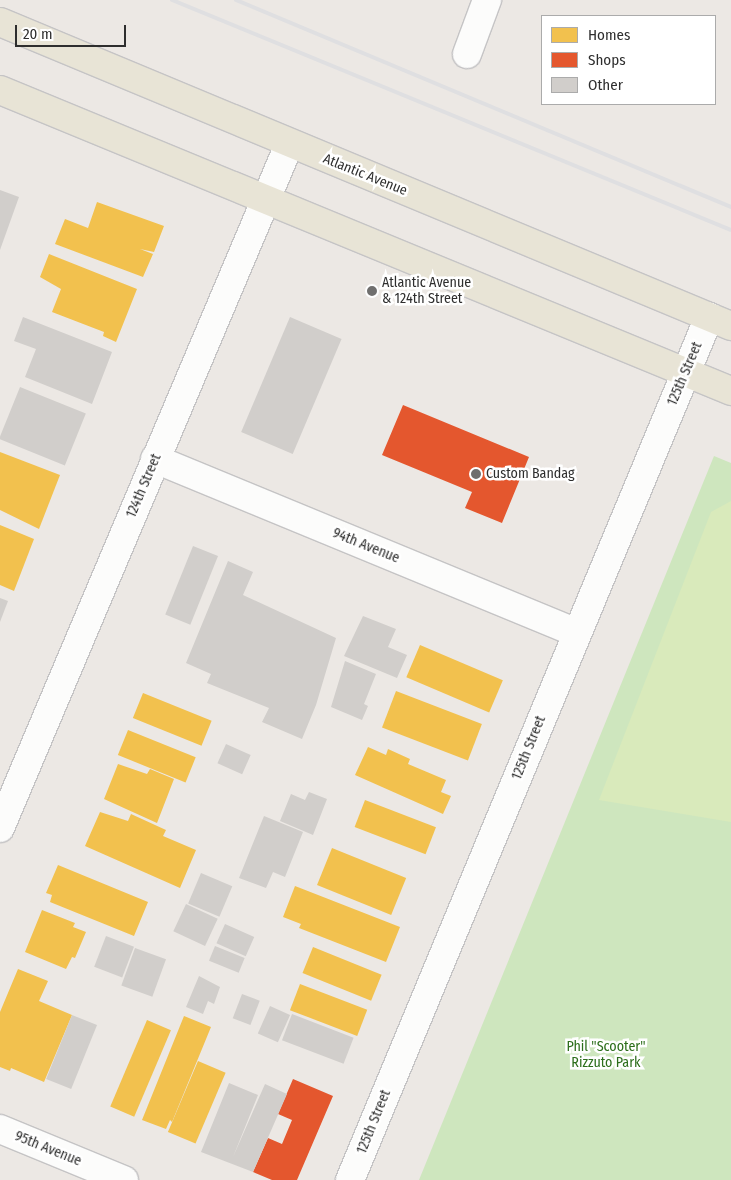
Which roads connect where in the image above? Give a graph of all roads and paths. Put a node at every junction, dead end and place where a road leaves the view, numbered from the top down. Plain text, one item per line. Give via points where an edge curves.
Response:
1 (487, 0) edge
2 (0, 22) edge
3 (468, 54) dead end
4 (0, 90) edge
5 (290, 145) junction
6 (266, 200) junction
7 (720, 321) edge
8 (686, 373) junction
9 (731, 391) edge
10 (155, 459) junction
11 (577, 633) junction
12 (0, 828) edge
13 (0, 1129) edge
14 (124, 1180) edge
15 (350, 1180) edge

1 - 3 street
2 - 5 main road, Atlantic Avenue
4 - 6 main road
5 - 6 street, 124th Street
5 - 7 main road, Atlantic Avenue
6 - 8 main road
6 - 10 street, 124th Street
7 - 8 street, 125th Street
8 - 9 main road
8 - 11 street, 125th Street
10 - 11 street, 94th Avenue
10 - 12 street, 124th Street
11 - 15 street, 125th Street
13 - 14 street, 95th Avenue

